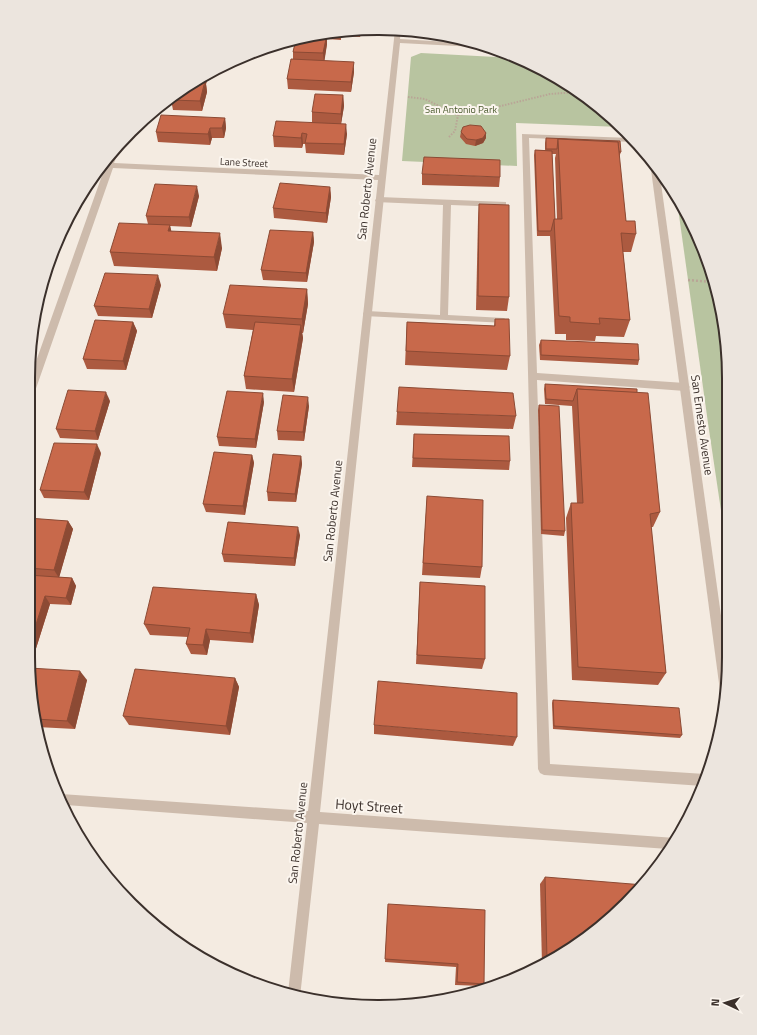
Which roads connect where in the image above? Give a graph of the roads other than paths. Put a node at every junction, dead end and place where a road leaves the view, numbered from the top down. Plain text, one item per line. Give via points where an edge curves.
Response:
1 (397, 36) edge
2 (396, 41) junction
3 (458, 45) edge
4 (625, 140) edge
5 (108, 166) edge
6 (106, 169) edge
7 (656, 176) edge
8 (382, 178) junction
9 (379, 200) junction
10 (447, 202) junction
11 (503, 204) edge
12 (367, 314) junction
13 (444, 318) junction
14 (504, 321) edge
15 (35, 376) edge
16 (532, 376) junction
17 (685, 387) junction
18 (722, 660) edge
19 (699, 780) edge
20 (66, 799) edge
21 (313, 817) junction
22 (667, 843) edge
23 (295, 989) edge

1 - 2 street, San Roberto Avenue
2 - 3 street
2 - 8 street, San Roberto Avenue
4 - 16 street via 525,136
5 - 8 street, Lane Street
6 - 15 street
7 - 17 street, San Ernesto Avenue
8 - 9 street, San Roberto Avenue
9 - 10 street
9 - 12 street, San Roberto Avenue
10 - 11 street
10 - 13 street
12 - 13 street
12 - 21 street, San Roberto Avenue
13 - 14 street
16 - 17 street
16 - 19 street via 544,768
17 - 18 street, San Ernesto Avenue
20 - 21 street, Hoyt Street
21 - 22 street, Hoyt Street
21 - 23 street, San Roberto Avenue

